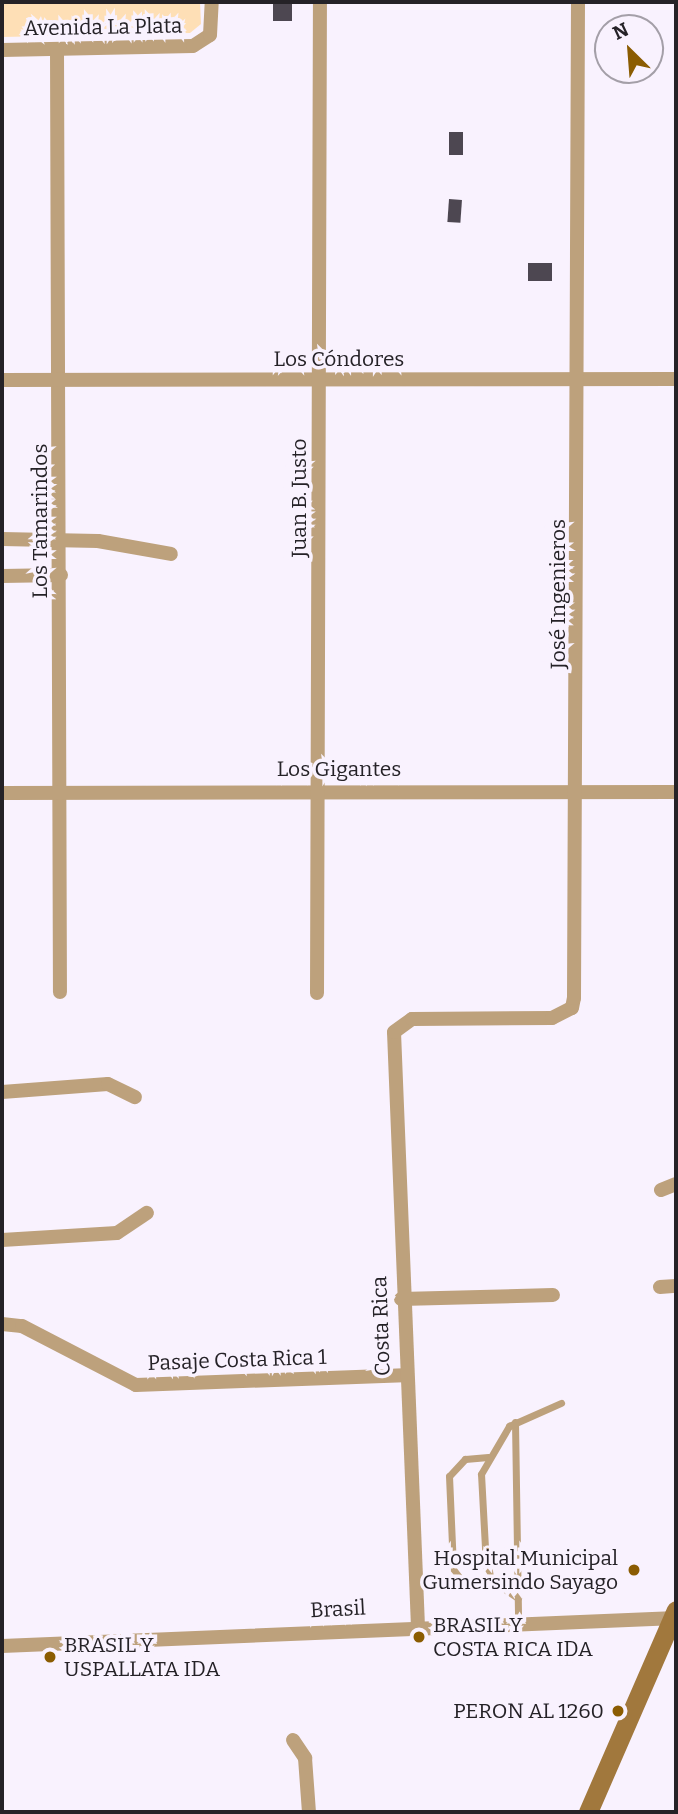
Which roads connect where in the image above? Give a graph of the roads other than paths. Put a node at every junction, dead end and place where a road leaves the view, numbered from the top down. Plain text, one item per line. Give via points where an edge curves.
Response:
1 (212, 2) edge
2 (320, 2) edge
3 (578, 2) edge
4 (2, 50) edge
5 (57, 50) junction
6 (676, 379) edge
7 (2, 380) edge
8 (61, 380) junction
9 (320, 380) junction
10 (578, 380) junction
11 (61, 538) junction
12 (2, 539) edge
13 (171, 554) dead end
14 (61, 575) junction
15 (2, 576) edge
16 (320, 790) junction
17 (579, 792) junction
18 (676, 792) edge
19 (2, 793) edge
20 (62, 793) junction
21 (60, 992) dead end
22 (317, 993) dead end
23 (397, 1024) joint
24 (2, 1092) edge
25 (135, 1097) dead end
26 (676, 1184) edge
27 (661, 1190) dead end
28 (147, 1213) dead end
29 (2, 1240) edge
30 (676, 1286) edge
31 (660, 1287) dead end
32 (553, 1295) dead end
33 (401, 1299) junction
34 (2, 1324) edge
35 (404, 1375) junction
36 (562, 1403) dead end
37 (515, 1422) junction
38 (488, 1457) junction
39 (497, 1584) junction
40 (518, 1598) junction
41 (675, 1615) edge
42 (518, 1624) junction
43 (418, 1627) junction
44 (2, 1646) edge
45 (293, 1740) dead end
46 (309, 1812) edge
47 (588, 1812) edge

1 - 5 street, Avenida La Plata via 210,35 200,44
2 - 9 street, Juan B. Justo
3 - 10 street, José Ingenieros
4 - 5 street, Avenida La Plata
5 - 8 street, Los Tamarindos
6 - 10 street, Los Cóndores
7 - 8 street, Los Cóndores
8 - 9 street, Los Cóndores
8 - 11 street, Los Tamarindos
9 - 10 street, Los Cóndores
9 - 16 street, Juan B. Justo
10 - 17 street, José Ingenieros
11 - 12 street
11 - 13 street
11 - 14 street, Los Tamarindos
14 - 15 street
14 - 20 street, Los Tamarindos
16 - 17 street, Los Gigantes
16 - 20 street, Los Gigantes
16 - 22 street, Juan B. Justo
17 - 18 street, Los Gigantes
17 - 23 street, José Ingenieros via 572,1008 552,1018 412,1019
19 - 20 street, Los Gigantes
20 - 21 street, Los Tamarindos
23 - 33 street, Costa Rica via 392,1041
24 - 25 street via 107,1084
26 - 27 street
28 - 29 street via 117,1233
30 - 31 street
32 - 33 street
33 - 35 street, Costa Rica
34 - 35 street, Pasaje Costa Rica 1 via 22,1326 136,1385
35 - 43 street, Costa Rica
36 - 37 lane
37 - 38 lane
37 - 40 lane
38 - 39 lane via 481,1474 486,1566
38 - 39 lane via 465,1460 449,1476 453,1569 466,1586
39 - 40 lane
40 - 42 lane
41 - 42 street, Brasil
41 - 47 main road
42 - 43 street, Brasil
43 - 44 street, Brasil
45 - 46 street via 305,1758

